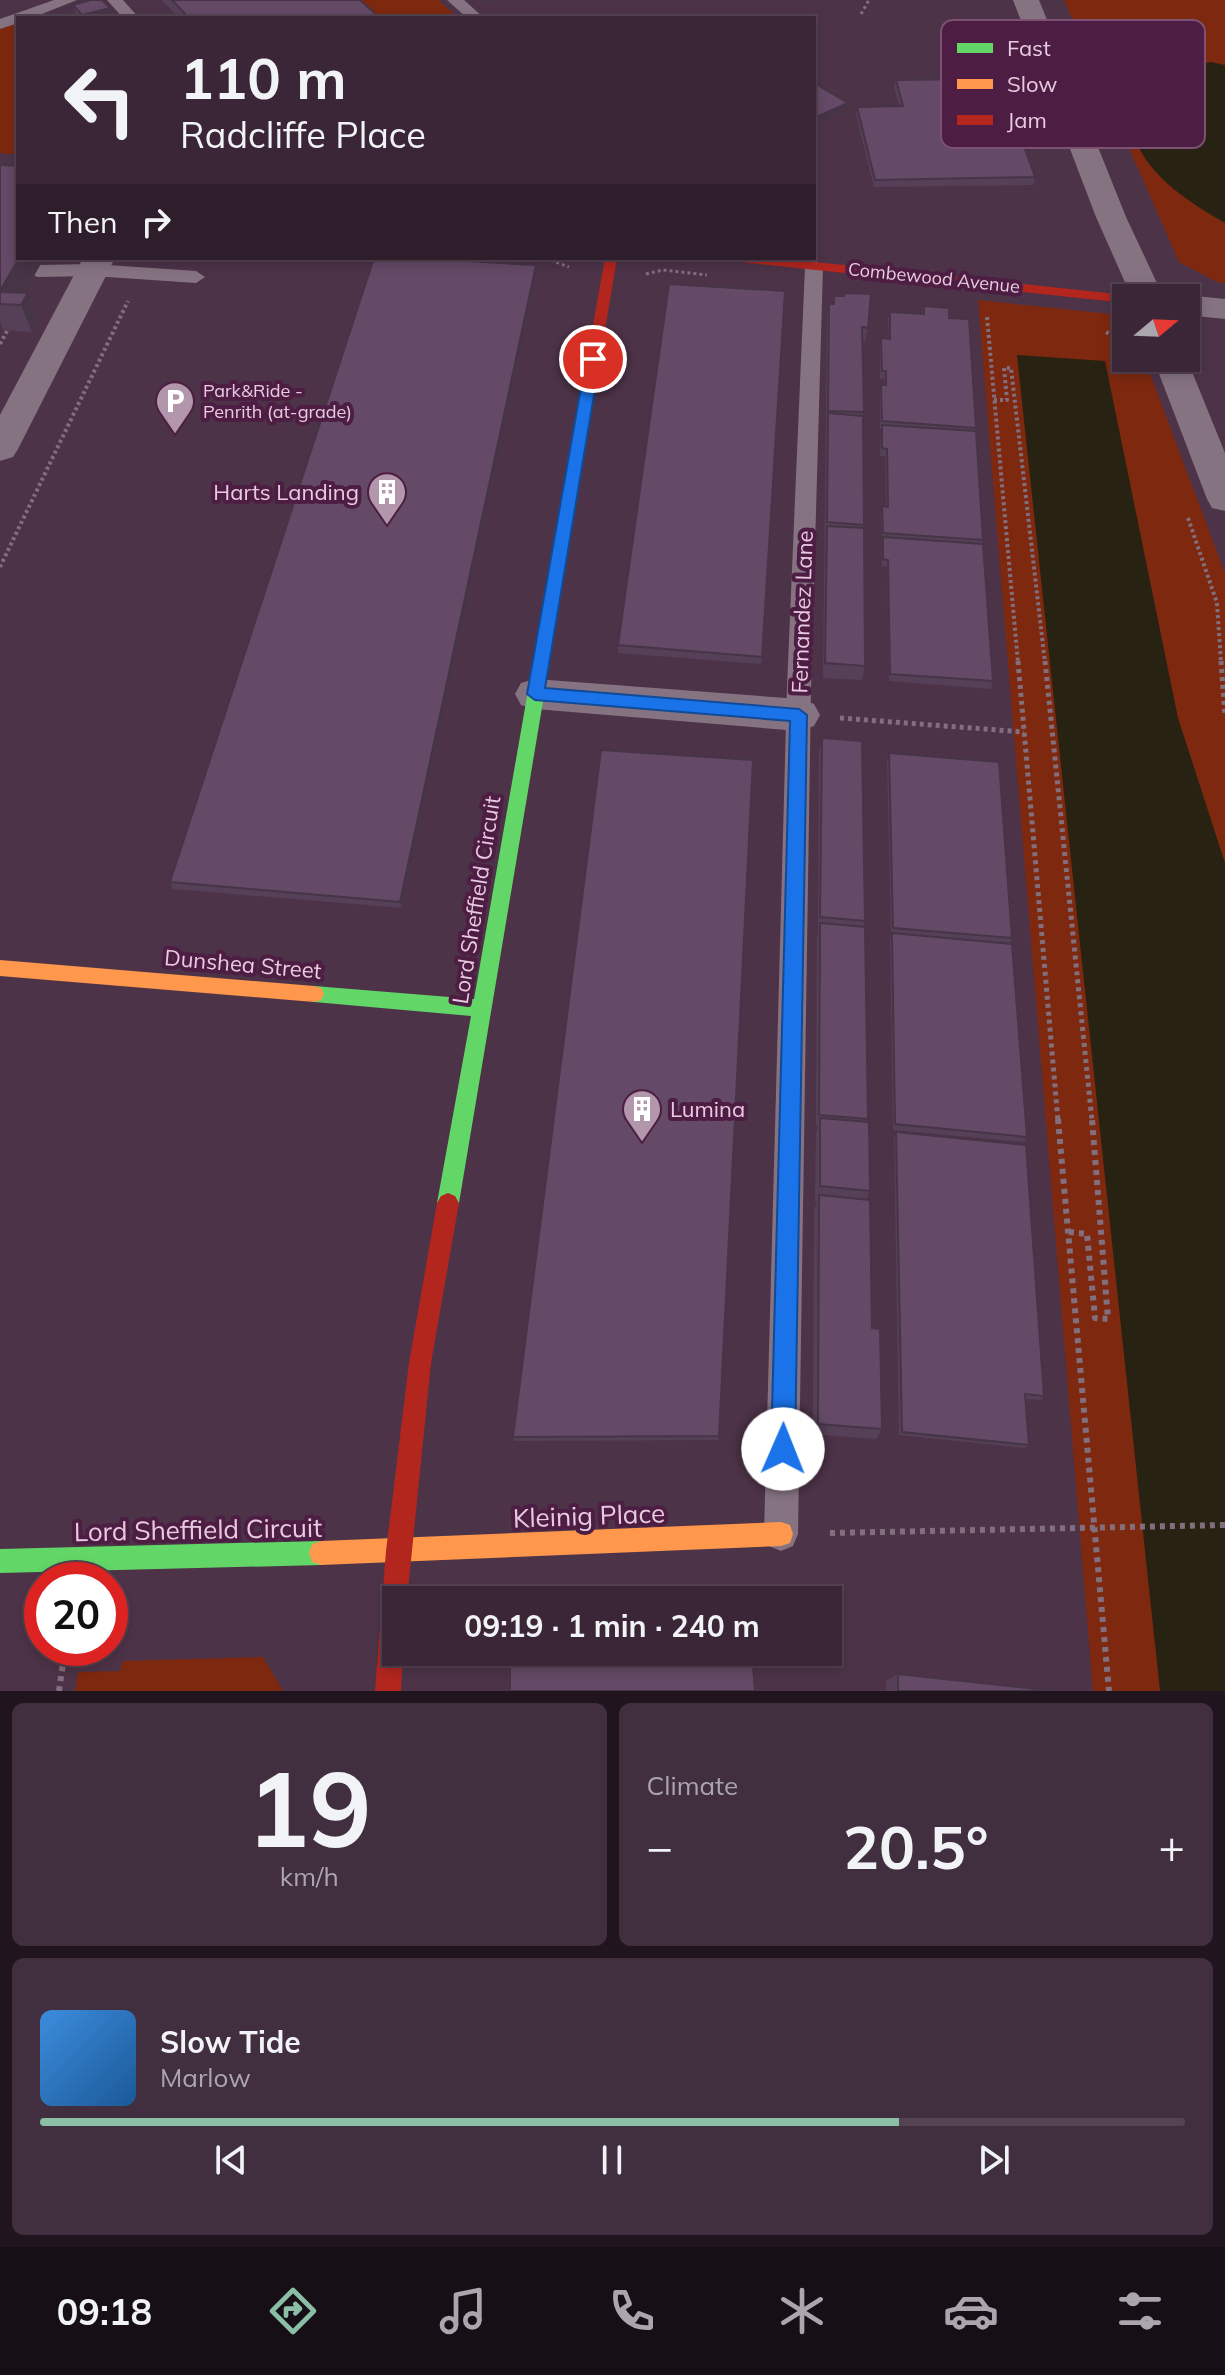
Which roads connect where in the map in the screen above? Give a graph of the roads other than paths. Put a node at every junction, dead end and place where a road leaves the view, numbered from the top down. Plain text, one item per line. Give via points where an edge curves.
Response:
1 (69, 0) edge
2 (115, 0) edge
3 (455, 0) edge
4 (1026, 0) edge
5 (23, 16) edge
6 (129, 16) edge
7 (474, 16) edge
8 (1034, 20) edge
9 (1084, 148) edge
10 (611, 260) edge
11 (759, 260) edge
12 (96, 264) edge
13 (814, 266) junction
14 (37, 271) dead end
15 (196, 277) dead end
16 (1142, 284) edge
17 (1112, 297) edge
18 (1200, 306) edge
19 (1225, 309) edge
20 (1175, 372) edge
21 (0, 449) edge
22 (1225, 499) edge
23 (535, 694) junction
24 (799, 715) junction
25 (0, 968) edge
26 (482, 1008) junction
27 (781, 1534) joint
28 (398, 1551) junction
29 (0, 1561) edge
30 (388, 1691) edge

1 - 5 lane
2 - 6 lane
3 - 7 lane
4 - 8 street
9 - 16 street
10 - 23 street, Lord Sheffield Circuit
11 - 13 street, Combewood Avenue
12 - 14 lane
12 - 15 lane
12 - 21 street
13 - 17 street, Combewood Avenue
13 - 24 lane, Fernandez Lane
18 - 19 street
20 - 22 street
23 - 24 street
23 - 26 street, Lord Sheffield Circuit
24 - 27 lane, Fernandez Lane
25 - 26 street, Dunshea Street
26 - 28 street, Lord Sheffield Circuit via 420,1363
27 - 28 street, Kleinig Place
28 - 29 street, Lord Sheffield Circuit
28 - 30 street, Lord Sheffield Circuit

